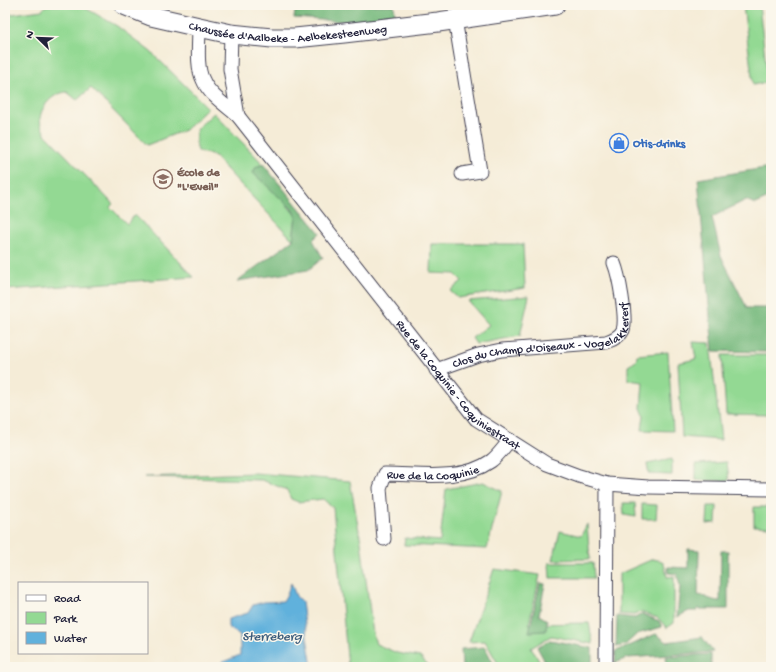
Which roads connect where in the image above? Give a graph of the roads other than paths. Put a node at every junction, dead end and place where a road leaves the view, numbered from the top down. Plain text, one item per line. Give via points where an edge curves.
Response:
1 (124, 5) edge
2 (555, 5) edge
3 (455, 19) junction
4 (199, 27) junction
5 (231, 34) junction
6 (238, 116) junction
7 (462, 174) dead end
8 (614, 263) dead end
9 (436, 370) junction
10 (510, 440) junction
11 (607, 484) junction
12 (771, 489) edge
13 (384, 539) dead end
14 (606, 667) edge

1 - 4 main road, Chaussée d'Aalbeke - Aelbekesteenweg via 151,16
2 - 3 main road, Chaussée d'Aalbeke - Aelbekesteenweg
3 - 5 main road, Chaussée d'Aalbeke - Aelbekesteenweg via 295,38
3 - 7 street via 480,171
4 - 5 main road, Chaussée d'Aalbeke - Aelbekesteenweg
4 - 6 street, Rue de la Coquinie - Coquiniestraat via 202,80 207,88
5 - 6 street, Rue de la Coquinie - Coquiniestraat via 230,69
6 - 9 street, Rue de la Coquinie - Coquiniestraat
8 - 9 street, Clos du Champ d'Oiseaux - Vogelakkererf via 619,273 624,321 622,331 614,340 502,350 478,355
9 - 10 street, Rue de la Coquinie - Coquiniestraat via 476,419
10 - 11 street, Rue de la Coquinie - Coquiniestraat via 547,464
10 - 13 street, Rue de la Coquinie via 492,460 474,470 447,475 385,474 380,488
11 - 12 street, Rue de la Coquinie - Coquiniestraat
11 - 14 street

